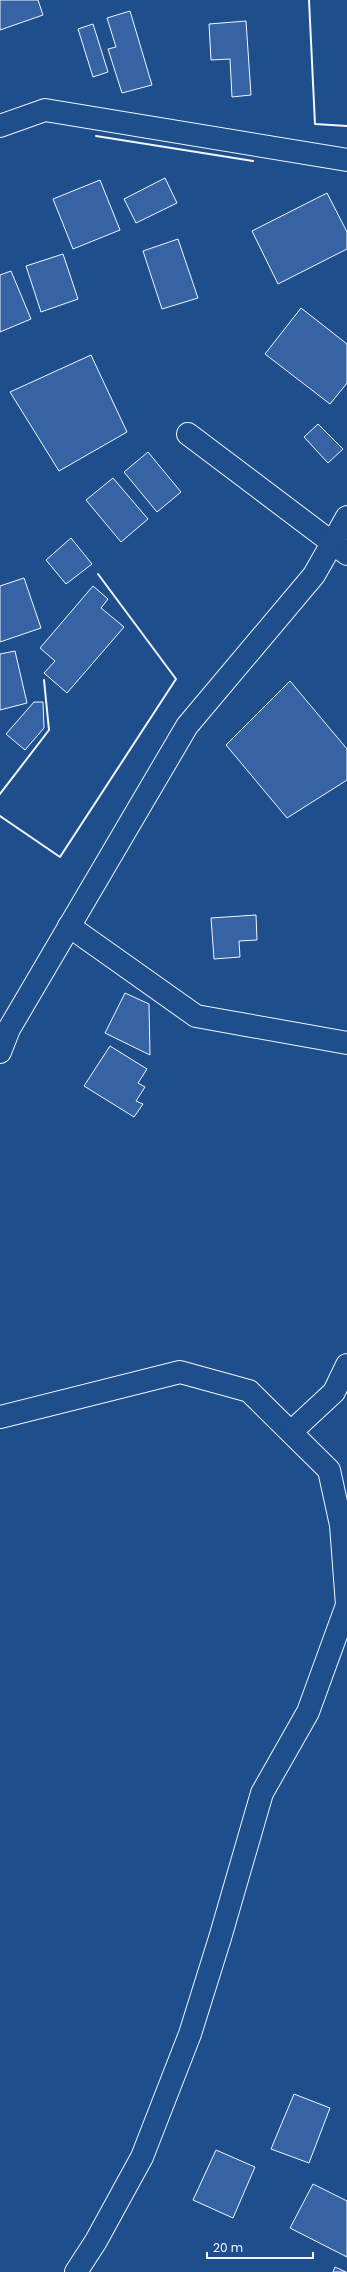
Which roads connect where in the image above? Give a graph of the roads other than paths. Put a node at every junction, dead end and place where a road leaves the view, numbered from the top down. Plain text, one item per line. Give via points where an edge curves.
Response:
1 (0, 126) edge
2 (347, 160) edge
3 (188, 434) dead end
4 (347, 517) edge
5 (340, 548) edge
6 (69, 926) junction
7 (347, 1043) edge
8 (0, 1052) edge
9 (347, 1365) edge
10 (0, 1417) edge
11 (291, 1432) junction
12 (345, 1557) edge
13 (76, 2272) edge

1 - 2 street via 45,110
3 - 5 street
4 - 5 street
5 - 6 street via 186,726
6 - 7 street via 196,1016
6 - 8 street via 9,1029
9 - 11 street via 334,1392
10 - 11 street via 180,1372 249,1391
11 - 12 street via 329,1470
12 - 13 street via 347,1605 308,1712 262,1793 190,2034 142,2157

